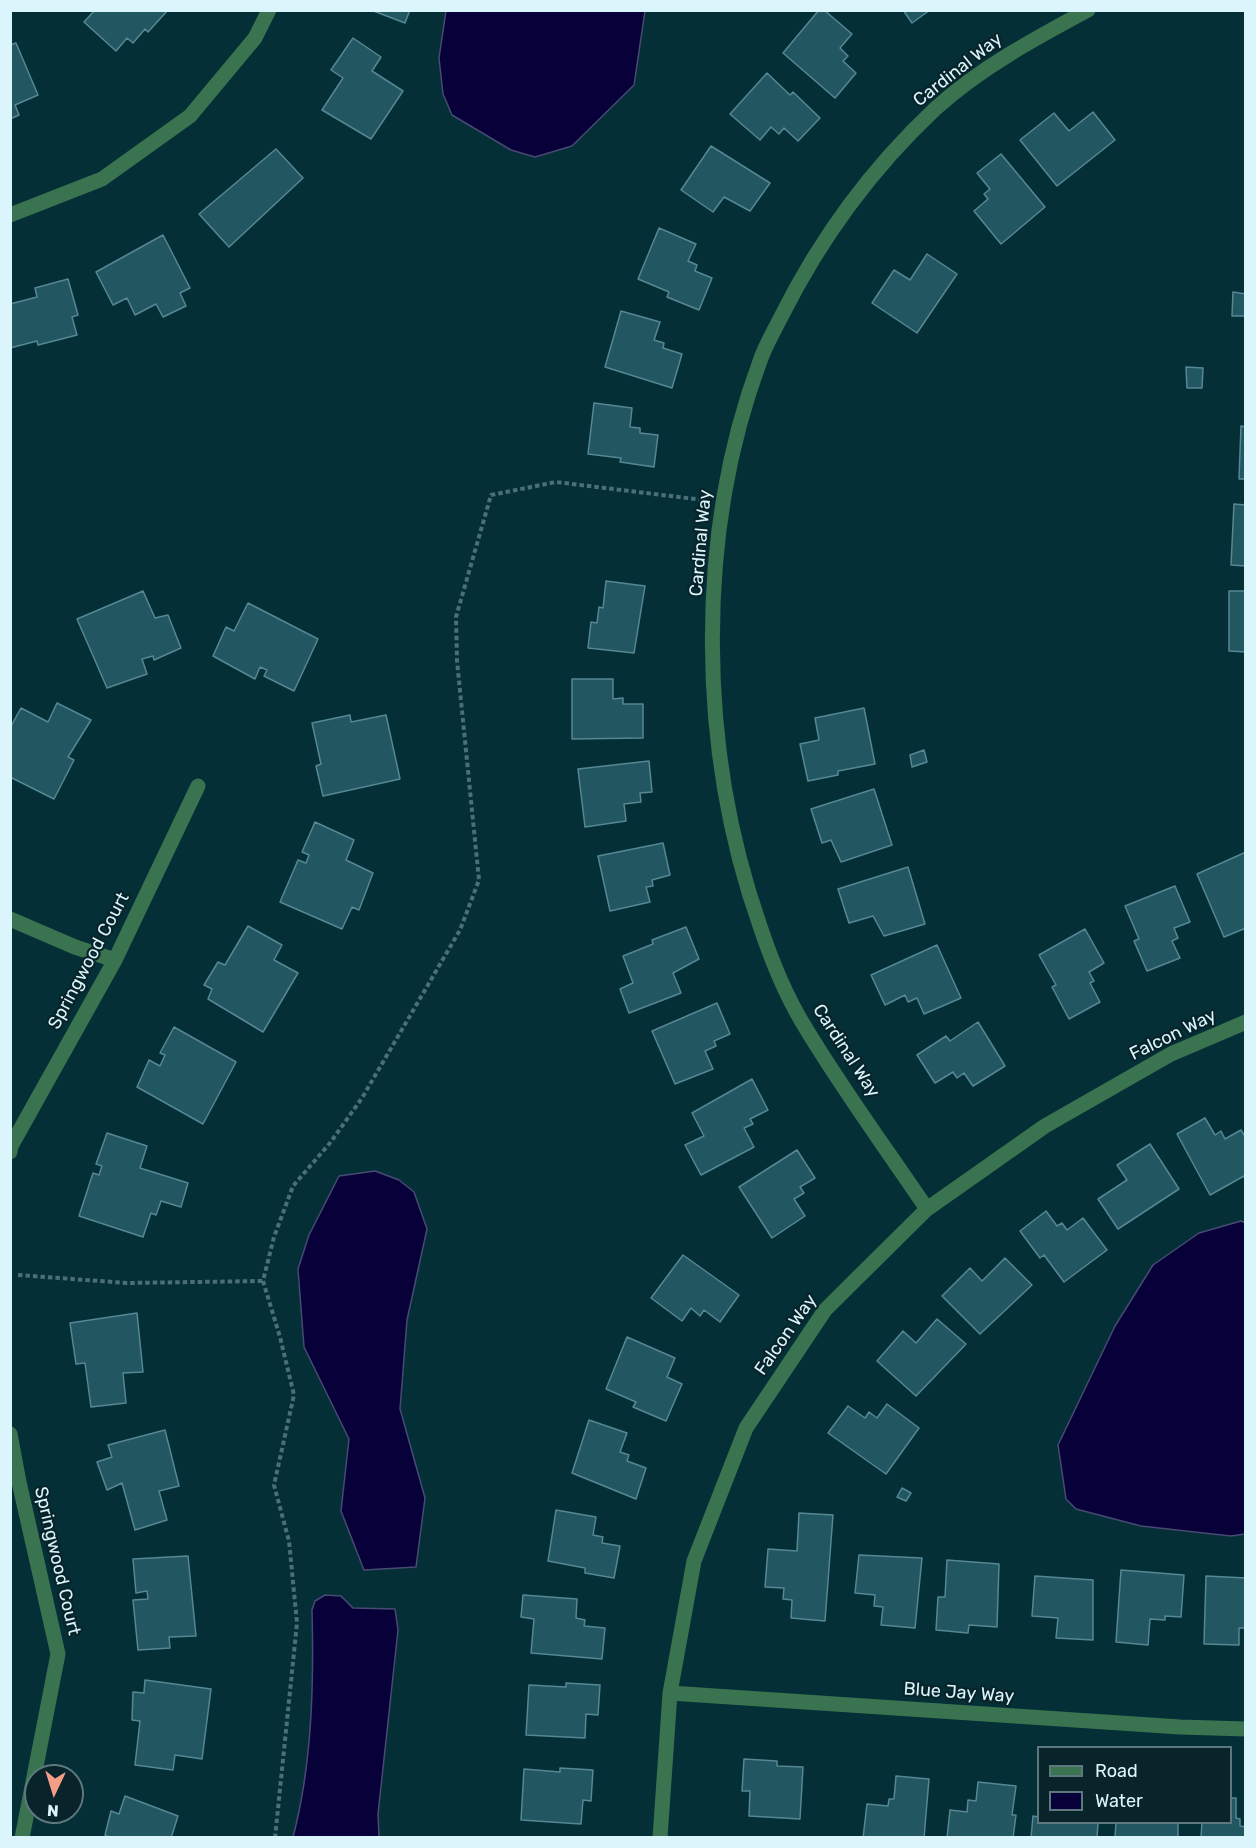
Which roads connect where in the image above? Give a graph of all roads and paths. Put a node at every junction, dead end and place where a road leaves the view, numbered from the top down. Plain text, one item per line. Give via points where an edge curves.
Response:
1 (269, 10) edge
2 (1088, 10) edge
3 (10, 215) edge
4 (724, 502) junction
5 (198, 786) dead end
6 (10, 919) edge
7 (115, 960) junction
8 (1245, 1022) edge
9 (10, 1152) edge
10 (927, 1209) junction
11 (18, 1275) dead end
12 (263, 1281) junction
13 (10, 1434) edge
14 (15, 1483) edge
15 (670, 1693) junction
16 (1245, 1729) edge
17 (22, 1838) edge
18 (275, 1838) edge
19 (660, 1838) edge

1 - 3 street via 255,38 190,116 102,179
2 - 4 street, Cardinal Way via 1018,47 936,108 865,183 805,268 760,359 730,460
4 - 10 street, Cardinal Way via 715,561 713,696 728,812 760,926 800,1020
4 - 12 path via 556,482 491,495 456,617 478,880 460,930 362,1098 293,1186
5 - 7 street, Springwood Court
6 - 7 street
7 - 9 street, Springwood Court
8 - 10 street, Falcon Way via 1171,1054 1045,1126
10 - 15 street, Falcon Way via 825,1310 746,1428 694,1561
11 - 12 path via 127,1283
12 - 18 path via 294,1395 274,1485 289,1541 297,1623
13 - 14 street, Springwood Court
14 - 17 street, Springwood Court via 58,1654
15 - 16 street, Blue Jay Way
15 - 19 street, Falcon Way

